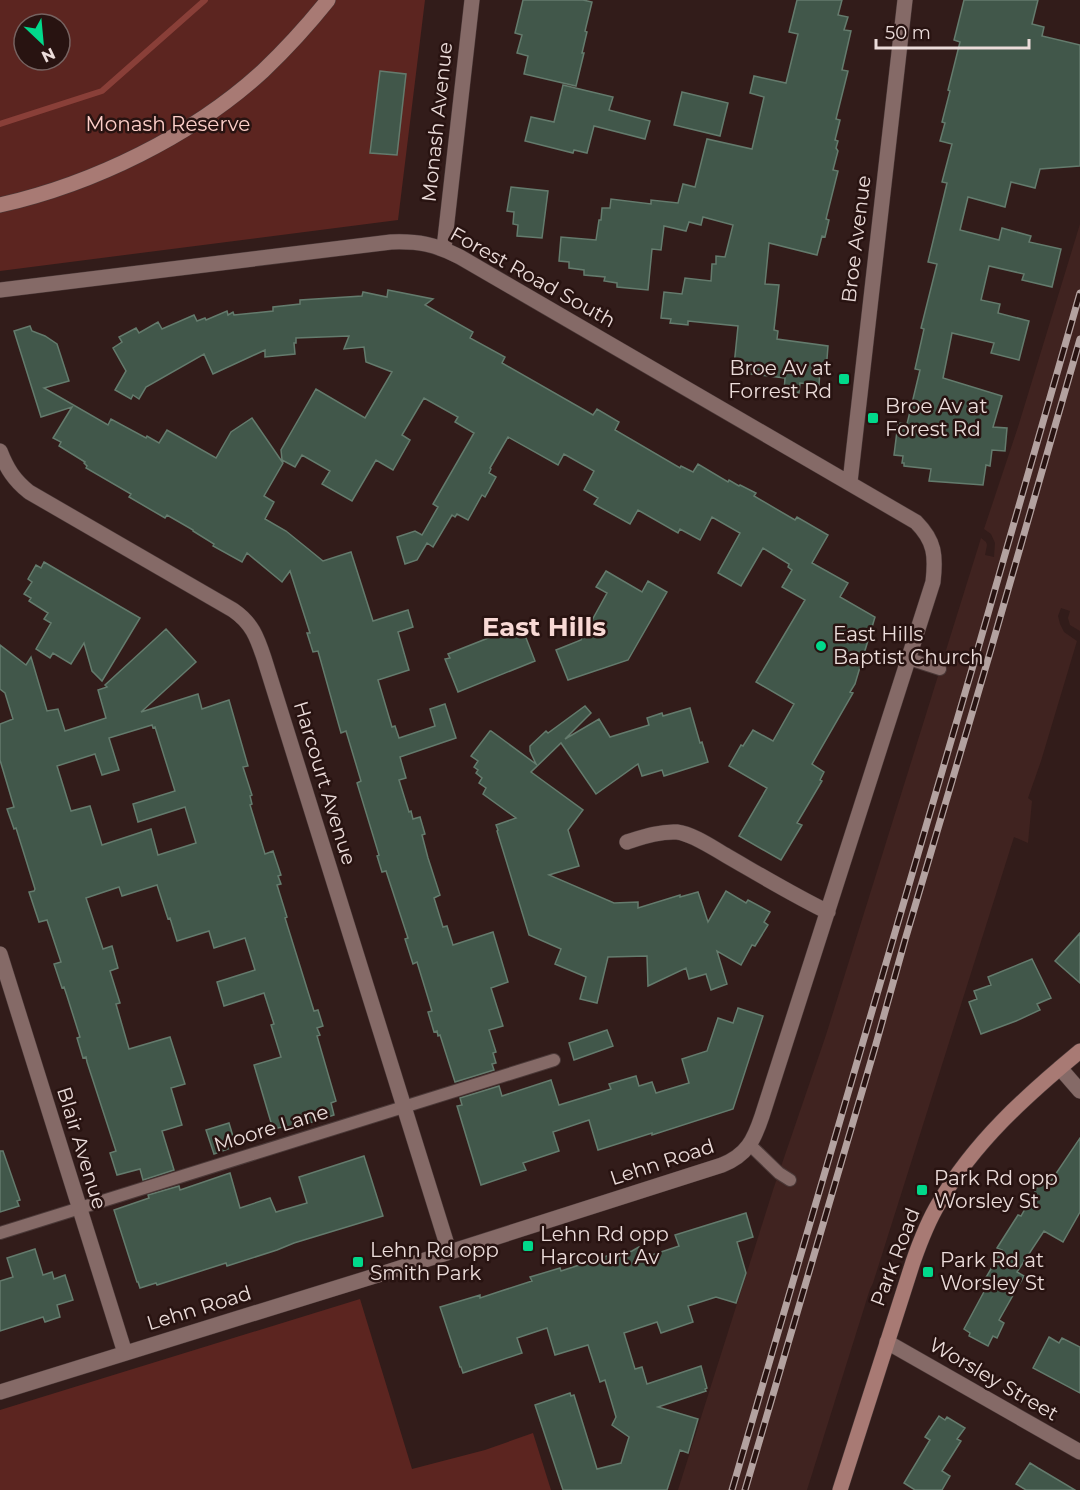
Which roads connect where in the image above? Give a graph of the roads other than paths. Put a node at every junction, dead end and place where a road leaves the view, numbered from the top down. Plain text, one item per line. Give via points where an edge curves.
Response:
1 (328, 0) edge
2 (472, 0) edge
3 (905, 0) edge
4 (0, 205) edge
5 (444, 248) junction
6 (0, 290) edge
7 (0, 451) edge
8 (850, 483) junction
9 (935, 565) joint
10 (909, 658) junction
11 (940, 669) dead end
12 (627, 842) dead end
13 (828, 912) junction
14 (0, 954) edge
15 (1080, 1051) edge
16 (554, 1060) dead end
17 (1059, 1068) junction
18 (1080, 1091) edge
19 (403, 1107) junction
20 (750, 1145) junction
21 (790, 1180) dead end
22 (79, 1208) junction
23 (0, 1233) edge
24 (449, 1251) junction
25 (887, 1342) junction
26 (124, 1353) junction
27 (0, 1392) edge
28 (1080, 1452) edge
29 (840, 1490) edge

1 - 4 main road via 261,72 190,125 109,169
2 - 5 street, Monash Avenue
3 - 8 street, Broe Avenue
5 - 6 street, Forest Road South via 427,243 391,242
5 - 8 street, Forest Road South
7 - 19 street, Harcourt Avenue via 9,471 29,492 233,610 251,627 264,658
8 - 9 street, Forest Road South via 916,522 931,542
9 - 10 street, Lehn Road
10 - 11 lane
10 - 13 street, Lehn Road
12 - 13 street via 655,834 680,833
13 - 20 street, Lehn Road
14 - 22 street, Blair Avenue
15 - 17 main road, Park Road
16 - 19 lane, Moore Lane
17 - 18 street
17 - 25 main road, Park Road via 985,1140 939,1202 921,1239
19 - 22 lane, Moore Lane
19 - 24 street, Harcourt Avenue
20 - 21 lane
20 - 24 street, Lehn Road via 733,1161 722,1165
22 - 23 lane, Moore Lane
22 - 26 street, Blair Avenue
24 - 26 street, Lehn Road
25 - 28 street, Worsley Street
25 - 29 main road, Park Road
26 - 27 street, Lehn Road

